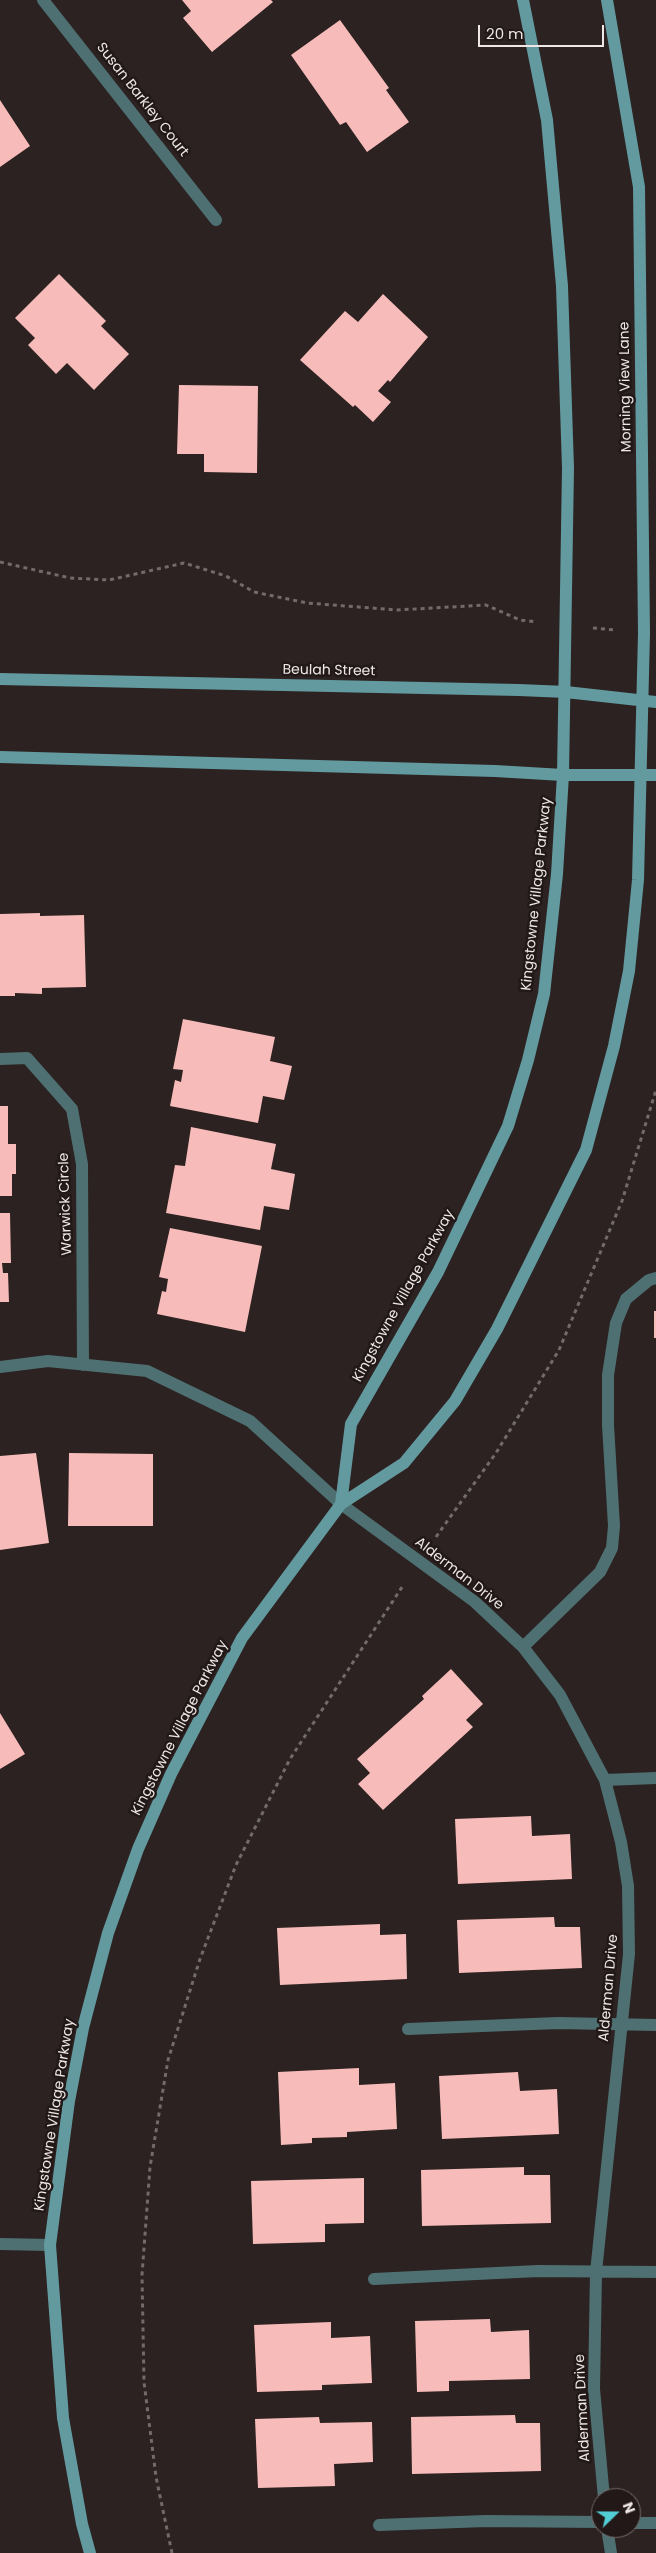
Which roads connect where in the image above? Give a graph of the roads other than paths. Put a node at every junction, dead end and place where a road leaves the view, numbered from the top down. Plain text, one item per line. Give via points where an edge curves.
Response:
1 (43, 0) edge
2 (522, 0) edge
3 (607, 0) edge
4 (216, 220) dead end
5 (0, 679) edge
6 (566, 692) junction
7 (642, 701) junction
8 (656, 702) edge
9 (0, 757) edge
10 (563, 775) junction
11 (656, 775) edge
12 (642, 776) junction
13 (0, 1058) edge
14 (656, 1278) edge
15 (83, 1365) junction
16 (0, 1367) edge
17 (341, 1504) junction
18 (523, 1647) junction
19 (656, 1778) edge
20 (605, 1780) junction
21 (621, 2024) junction
22 (656, 2025) edge
23 (408, 2029) dead end
24 (0, 2244) edge
25 (50, 2245) junction
26 (596, 2272) junction
27 (656, 2272) edge
28 (374, 2279) dead end
29 (603, 2488) edge
30 (591, 2522) edge
31 (641, 2522) edge
32 (656, 2523) edge
33 (378, 2526) dead end
34 (609, 2538) edge
35 (90, 2553) edge
36 (611, 2553) edge

1 - 4 street, Susan Barkley Court
2 - 6 street via 547,120 562,286 568,468
3 - 7 street, Morning View Lane via 639,187 644,614
5 - 6 street, Beulah Street
6 - 7 street, Beulah Street
6 - 10 street, Kingstowne Village Parkway
7 - 8 street, Beulah Street
7 - 12 street, Morning View Lane
9 - 10 street
10 - 12 street
10 - 17 street, Kingstowne Village Parkway via 557,874 544,994 508,1126 438,1272 351,1424
11 - 12 street
12 - 17 street, Kingstowne Village Parkway via 638,880 629,970 614,1046 586,1150 497,1329 455,1401 404,1463
13 - 15 street, Warwick Circle via 28,1058 72,1109 82,1164
14 - 18 street via 626,1300 616,1323 608,1375 614,1526 612,1548 600,1572
15 - 16 street, Alderman Drive via 48,1361
15 - 17 street, Alderman Drive via 147,1370 250,1421
17 - 18 street, Alderman Drive via 475,1602
17 - 25 street, Kingstowne Village Parkway via 242,1638 171,1774 138,1848 108,1933 83,2028
18 - 20 street, Alderman Drive via 560,1695
19 - 20 street
20 - 21 street, Alderman Drive via 628,1886 629,1954
21 - 22 street
21 - 23 street
21 - 26 street, Alderman Drive
24 - 25 street
25 - 35 street, Kingstowne Village Parkway via 63,2418
26 - 27 street
26 - 28 street via 538,2270
26 - 29 street, Alderman Drive via 594,2389
30 - 33 street via 486,2521
31 - 32 street
34 - 36 street

